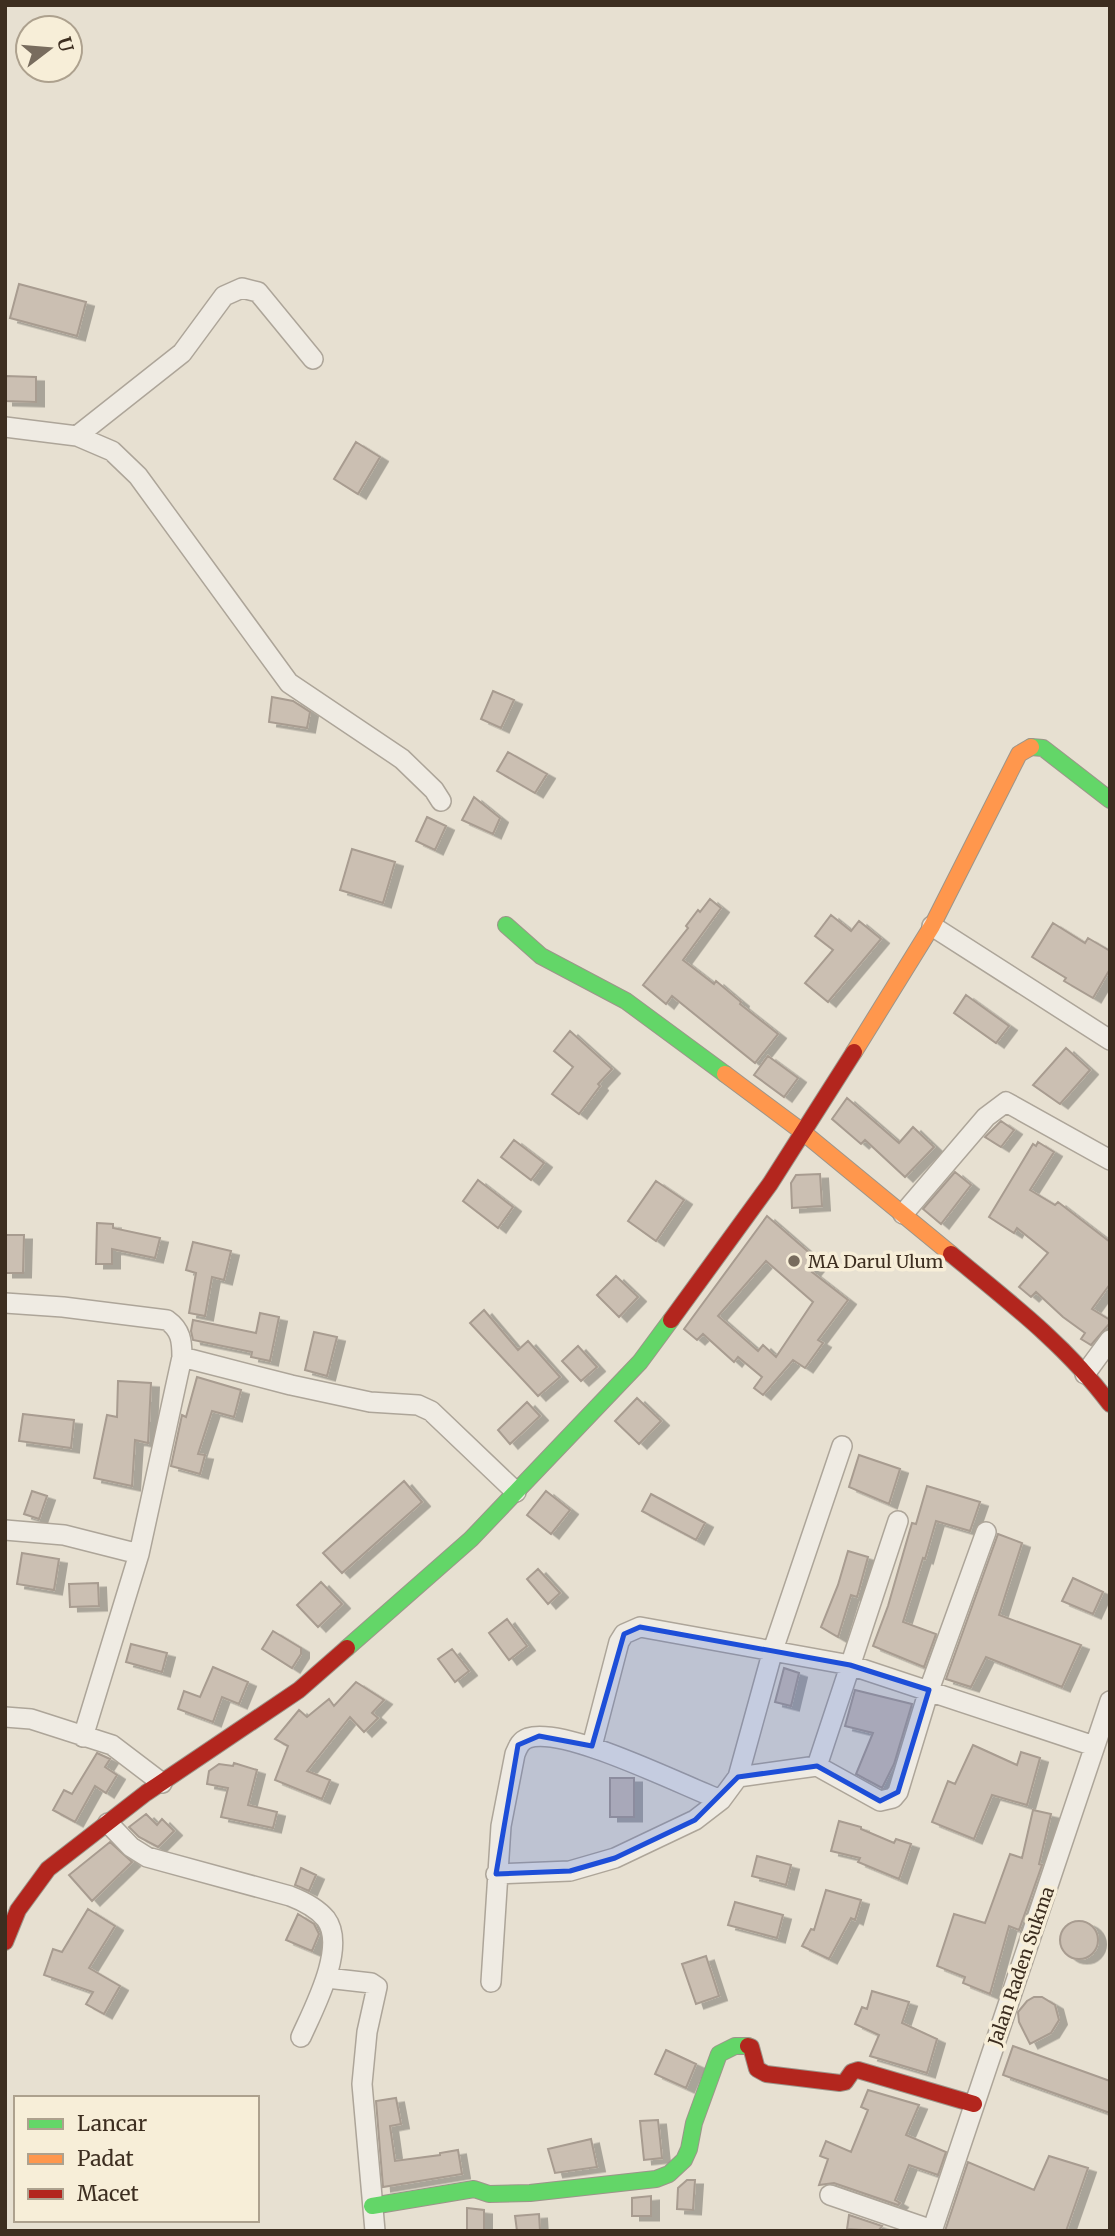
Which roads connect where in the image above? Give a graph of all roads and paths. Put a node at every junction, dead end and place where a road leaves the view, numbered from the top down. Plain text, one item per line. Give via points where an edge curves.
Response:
1 (313, 359) dead end
2 (5, 428) edge
3 (77, 436) junction
4 (441, 800) dead end
5 (1110, 800) edge
6 (506, 925) dead end
7 (932, 926) junction
8 (1110, 1040) edge
9 (804, 1133) junction
10 (1110, 1160) edge
11 (902, 1214) junction
12 (5, 1304) edge
13 (1110, 1340) edge
14 (182, 1357) junction
15 (1085, 1374) junction
16 (1110, 1404) edge
17 (842, 1446) dead end
18 (516, 1492) junction
19 (898, 1521) dead end
20 (5, 1530) edge
21 (986, 1532) dead end
22 (139, 1554) junction
23 (773, 1650) junction
24 (850, 1665) junction
25 (929, 1689) junction
26 (1110, 1701) edge
27 (5, 1717) edge
28 (83, 1737) junction
29 (592, 1746) junction
30 (1094, 1746) junction
31 (817, 1766) junction
32 (738, 1777) junction
33 (162, 1783) junction
34 (721, 1800) junction
35 (108, 1823) junction
36 (496, 1874) junction
37 (5, 1942) edge
38 (327, 1978) junction
39 (491, 1982) dead end
40 (301, 2037) dead end
41 (974, 2104) junction
42 (831, 2195) dead end
43 (372, 2206) junction
44 (375, 2231) edge
45 (932, 2231) edge

1 - 3 street via 258,292 242,288 223,296 182,353
2 - 3 street
3 - 4 street via 112,451 138,476 289,683 402,759
5 - 7 street via 1043,748 1030,747 1018,754
6 - 9 street via 541,956 626,1001
7 - 8 street
7 - 9 street
9 - 11 street
9 - 18 street via 640,1362
10 - 11 street via 1006,1101 986,1117
11 - 15 street via 1019,1310
12 - 14 street via 167,1320 182,1339
13 - 15 street
14 - 18 street via 370,1402 418,1405 431,1411
14 - 22 street
15 - 16 street
17 - 23 street
18 - 33 street via 471,1539 299,1690
19 - 24 street
20 - 22 street via 64,1535
21 - 25 street
22 - 28 street
23 - 24 street
23 - 29 street via 631,1629 619,1642
23 - 32 street
24 - 25 street
24 - 31 street
25 - 30 street
25 - 31 street via 892,1798 880,1801
26 - 30 street, Jalan Raden Sukma
27 - 28 street via 31,1719
28 - 33 street via 112,1745
29 - 34 street
29 - 36 street via 539,1736 518,1745
30 - 41 street, Jalan Raden Sukma
31 - 32 street
32 - 34 street
33 - 35 street
34 - 36 street via 695,1819 615,1858 570,1871
35 - 37 street via 48,1869 18,1910
35 - 38 street via 147,1857 290,1896 315,1909 327,1921 332,1938
36 - 39 street
38 - 40 street
38 - 43 street via 377,1987 362,2084
41 - 43 street via 858,2070 841,2083 766,2074 757,2069 746,2044 719,2054 689,2149 669,2174 530,2193 489,2194 474,2189
41 - 45 street, Jalan Raden Sukma
42 - 45 street
43 - 44 street

